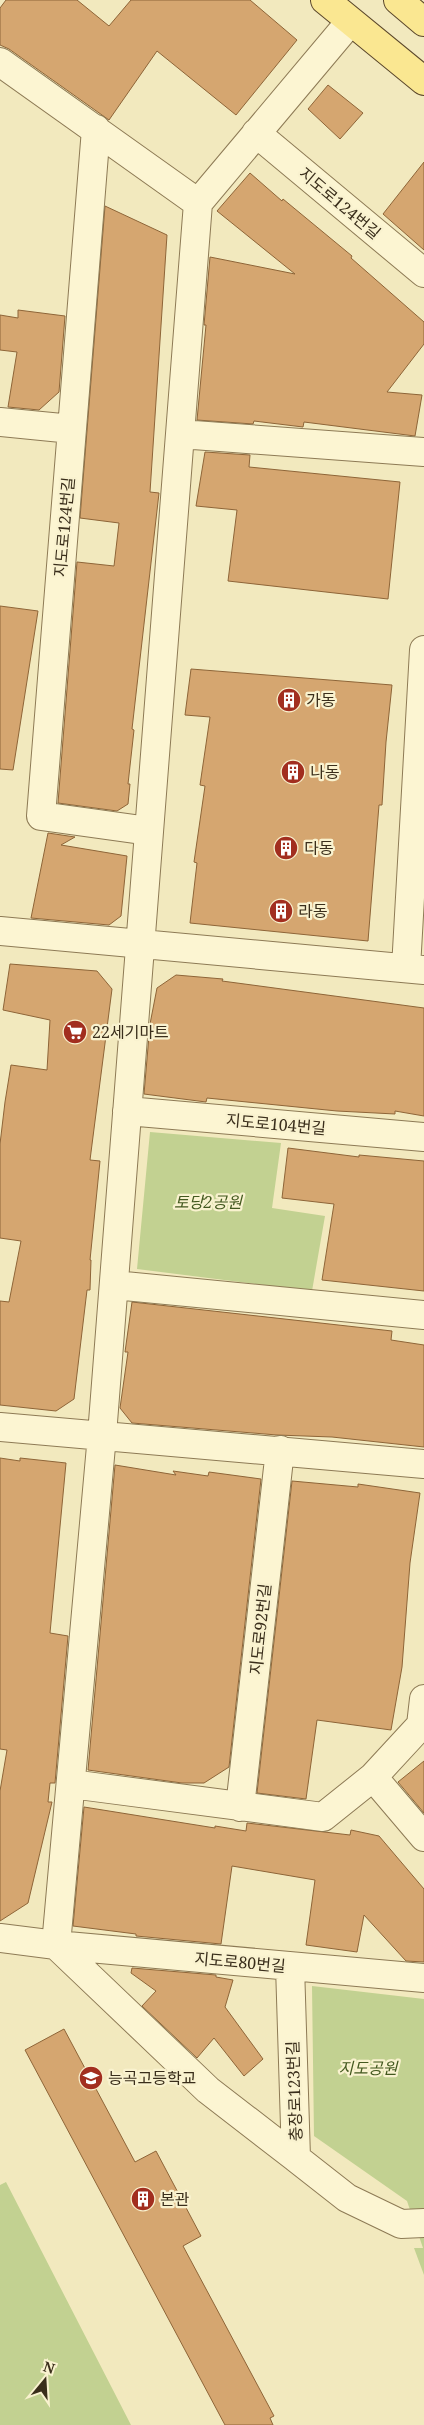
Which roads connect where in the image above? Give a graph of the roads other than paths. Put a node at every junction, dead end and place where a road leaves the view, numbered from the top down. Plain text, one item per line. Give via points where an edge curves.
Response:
1 (325, 0) edge
2 (398, 0) edge
3 (350, 22) junction
4 (424, 22) edge
5 (0, 62) edge
6 (424, 81) edge
7 (96, 129) junction
8 (256, 133) junction
9 (198, 203) junction
10 (424, 273) edge
11 (0, 422) edge
12 (72, 429) junction
13 (180, 434) junction
14 (424, 452) edge
15 (424, 650) edge
16 (149, 831) junction
17 (0, 931) edge
18 (140, 945) junction
19 (415, 969) edge
20 (127, 1111) junction
21 (424, 1137) edge
22 (114, 1285) junction
23 (424, 1315) edge
24 (0, 1427) edge
25 (102, 1435) junction
26 (280, 1450) junction
27 (424, 1464) edge
28 (424, 1699) edge
29 (373, 1777) junction
30 (71, 1784) junction
31 (240, 1807) junction
32 (424, 1837) edge
33 (0, 1938) edge
34 (56, 1945) junction
35 (290, 1966) junction
36 (424, 1978) edge
37 (296, 2158) junction
38 (424, 2223) edge

1 - 3 main road
2 - 4 main road
3 - 6 main road
3 - 8 street
5 - 7 street
7 - 9 street
7 - 12 street, 지도로124번길
8 - 9 street
8 - 10 street, 지도로124번길
9 - 13 street
11 - 12 street
12 - 16 street, 지도로124번길 via 41,816
13 - 14 street
13 - 16 street
15 - 19 street
16 - 18 street
17 - 18 street
18 - 19 street
18 - 20 street
20 - 21 street, 지도로104번길
20 - 22 street
22 - 23 street
22 - 25 street
24 - 25 street
25 - 26 street
25 - 30 street
26 - 27 street
26 - 31 street, 지도로92번길
28 - 29 street via 421,1725
29 - 31 street via 323,1817
29 - 32 street
30 - 31 street
30 - 34 street
33 - 34 street, 지도로80번길
34 - 35 street, 지도로80번길
34 - 37 street via 208,2090
35 - 36 street, 지도로80번길
35 - 37 street, 충장로123번길
37 - 38 street, 충장로123번길 via 347,2198 401,2224

